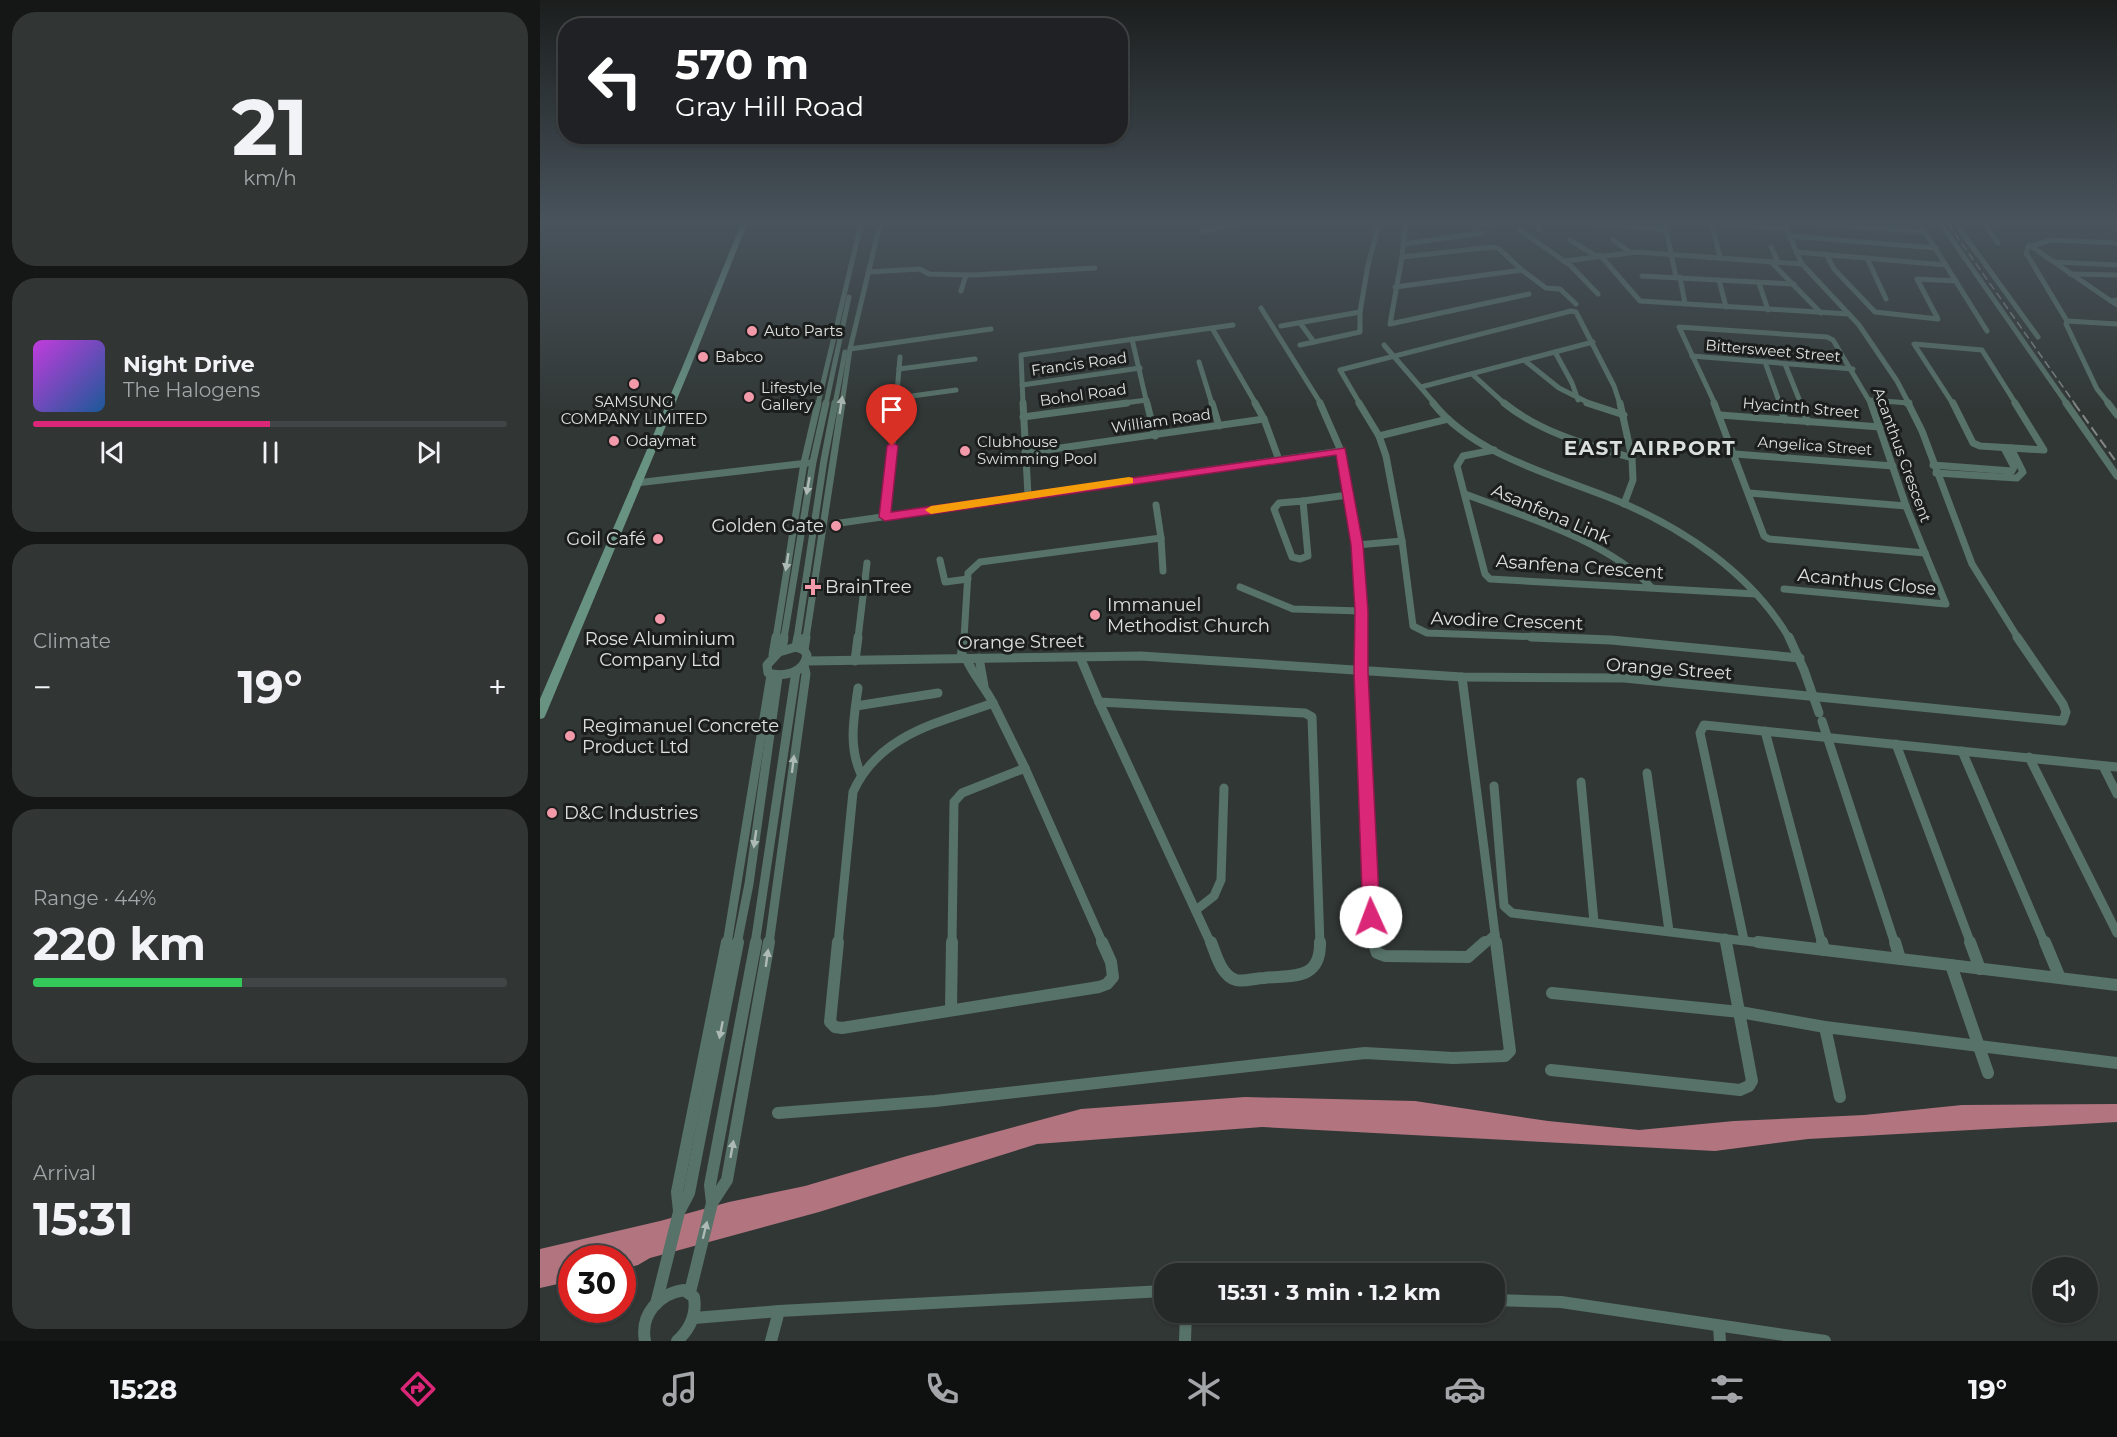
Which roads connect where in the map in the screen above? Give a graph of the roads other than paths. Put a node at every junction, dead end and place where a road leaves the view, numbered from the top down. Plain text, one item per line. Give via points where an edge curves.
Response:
1 (719, 287) edge
2 (847, 287) edge
3 (851, 287) edge
4 (859, 287) edge
5 (865, 287) edge
6 (963, 287) edge
7 (1365, 287) edge
8 (1405, 287) edge
9 (1544, 287) edge
10 (1590, 287) edge
11 (1627, 287) edge
12 (1680, 287) edge
13 (1721, 287) edge
14 (1760, 287) edge
15 (1796, 287) edge
16 (1823, 287) edge
17 (1850, 287) edge
18 (1880, 287) edge
19 (1921, 287) edge
20 (1959, 287) edge
21 (1985, 287) edge
22 (2001, 287) edge
23 (2046, 287) edge
24 (2090, 287) edge
25 (1395, 288) joint
26 (962, 291) dead end
27 (1529, 294) dead end
28 (1598, 294) dead end
29 (1886, 299) dead end
30 (2115, 302) edge
31 (1576, 304) dead end
32 (1685, 304) junction
33 (1726, 307) junction
34 (1262, 308) dead end
35 (1768, 310) junction
36 (1360, 312) junction
37 (1821, 313) junction
38 (1849, 314) junction
39 (2067, 321) junction
40 (1300, 322) junction
41 (2117, 324) edge
42 (1233, 325) dead end
43 (1281, 326) dead end
44 (1212, 328) junction
45 (991, 329) dead end
46 (1987, 332) dead end
47 (2038, 337) dead end
48 (1132, 339) junction
49 (1314, 342) junction
50 (1593, 342) junction
51 (1300, 345) dead end
52 (1384, 345) dead end
53 (850, 349) junction
54 (1555, 352) junction
55 (1392, 355) junction
56 (1692, 356) junction
57 (900, 357) dead end
58 (975, 359) dead end
59 (1524, 360) junction
60 (1765, 362) junction
61 (1199, 363) dead end
62 (1785, 364) junction
63 (1140, 368) junction
64 (899, 369) junction
65 (1853, 369) junction
66 (1472, 374) junction
67 (1022, 385) junction
68 (1421, 387) junction
69 (956, 390) dead end
70 (1868, 397) junction
71 (897, 398) junction
72 (1147, 400) junction
73 (1578, 400) junction
74 (1908, 400) junction
75 (1720, 415) junction
76 (2117, 415) edge
77 (1624, 416) junction
78 (1023, 417) junction
79 (1448, 419) junction
80 (1264, 420) junction
81 (1785, 420) junction
82 (1808, 422) junction
83 (1219, 426) junction
84 (1880, 427) junction
85 (1155, 436) junction
86 (1379, 436) junction
87 (2007, 448) junction
88 (1494, 450) junction
89 (1341, 451) junction
90 (1025, 453) junction
91 (1736, 454) junction
92 (1632, 458) junction
93 (824, 460) junction
94 (1279, 460) junction
95 (808, 462) junction
96 (1893, 466) junction
97 (1935, 469) junction
98 (2117, 476) edge
99 (636, 483) junction
100 (1749, 493) junction
101 (1465, 494) junction
102 (1028, 495) junction
103 (1348, 495) junction
104 (1303, 501) junction
105 (1624, 504) junction
106 (1156, 505) dead end
107 (1905, 506) junction
108 (885, 517) junction
109 (822, 525) junction
110 (1161, 538) junction
111 (1402, 541) junction
112 (1357, 545) junction
113 (1925, 553) junction
114 (940, 560) dead end
115 (867, 563) dead end
116 (1164, 572) dead end
117 (968, 579) junction
118 (1240, 587) dead end
119 (1651, 587) junction
120 (1784, 589) dead end
121 (1756, 594) junction
122 (1947, 604) joint
123 (1362, 611) junction
124 (800, 649) junction
125 (782, 650) junction
126 (773, 655) junction
127 (1080, 657) junction
128 (963, 658) junction
129 (979, 658) junction
130 (1800, 658) junction
131 (855, 661) junction
132 (802, 666) junction
133 (1361, 672) junction
134 (774, 676) junction
135 (1462, 677) junction
136 (984, 686) junction
137 (858, 688) dead end
138 (938, 693) dead end
139 (1813, 696) junction
140 (1099, 702) junction
141 (993, 703) junction
142 (856, 706) junction
143 (540, 714) edge
144 (1765, 731) junction
145 (1827, 737) junction
146 (1896, 744) junction
147 (1962, 751) junction
148 (2029, 757) junction
149 (2103, 766) junction
150 (2117, 767) edge
151 (1025, 768) junction
152 (1647, 773) dead end
153 (861, 774) junction
154 (1581, 782) dead end
155 (1494, 786) dead end
156 (1224, 788) dead end
157 (2117, 794) edge
158 (1196, 910) junction
159 (1594, 922) junction
160 (1669, 931) junction
161 (2117, 933) edge
162 (1495, 934) junction
163 (1725, 938) junction
164 (1744, 940) junction
165 (1824, 950) junction
166 (1900, 959) junction
167 (1951, 965) junction
168 (1980, 969) junction
169 (2060, 978) junction
170 (2117, 985) edge
171 (1552, 993) dead end
172 (951, 1009) junction
173 (1740, 1012) junction
174 (1825, 1027) junction
175 (1978, 1046) junction
176 (2117, 1063) edge
177 (1551, 1070) dead end
178 (1988, 1072) dead end
179 (1840, 1097) dead end
180 (778, 1113) dead end
181 (679, 1212) joint
182 (666, 1264) joint
183 (690, 1292) junction
184 (1154, 1292) edge
185 (1505, 1300) edge
186 (656, 1304) junction
187 (779, 1311) junction
188 (692, 1322) junction
189 (1186, 1323) edge
190 (1719, 1326) junction
191 (644, 1339) edge
192 (677, 1341) edge
193 (684, 1341) edge
194 (771, 1341) edge
195 (1185, 1341) edge
196 (1720, 1341) edge
197 (1825, 1341) edge

1 - 99 main road
2 - 95 street
3 - 95 street
4 - 93 street
5 - 53 street
6 - 26 street
7 - 36 street
8 - 25 street
9 - 31 street via 1560,289
10 - 28 street
11 - 32 street via 1640,301
12 - 32 street
13 - 33 street
14 - 35 street
15 - 37 street
16 - 38 street, Orange Street
17 - 19 street via 1875,312 1938,319
18 - 29 street
20 - 46 street
21 - 98 street
22 - 47 street
23 - 39 street
24 - 30 street
25 - 27 street via 1391,324
32 - 33 street
33 - 35 street
34 - 89 street via 1317,396
35 - 37 street
36 - 40 street
36 - 49 street via 1360,332
37 - 38 street
38 - 74 street, Orange Street
39 - 41 street
39 - 76 street via 2097,389
40 - 43 street
40 - 49 street
42 - 44 street
44 - 48 street
44 - 80 street
45 - 53 street
48 - 63 street
48 - 67 street via 1020,355
49 - 51 street
50 - 54 street
50 - 55 street via 1576,312 1571,311
50 - 77 street
52 - 55 street
109 -> 53 street
54 - 59 street
54 - 73 street
55 - 68 street
55 - 86 street, Avodire Crescent via 1340,370
56 - 60 street, Bittersweet Street
56 - 65 street, Acanthus Crescent via 1679,327 1830,338
56 - 75 street, Acanthus Crescent
57 - 64 street
58 - 64 street
59 - 66 street
59 - 73 street via 1555,387
60 - 62 street, Bittersweet Street
60 - 81 street
61 - 83 street
62 - 65 street, Bittersweet Street
62 - 82 street
63 - 67 street, Francis Road
63 - 72 street
64 - 71 street
65 - 70 street, Acanthus Crescent
66 - 68 street
66 - 92 street via 1526,419 1557,434
67 - 78 street
68 - 79 street
69 - 71 street
70 - 74 street
70 - 84 street, Acanthus Crescent
71 - 108 street
72 - 78 street, Bohol Road
72 - 85 street
73 - 77 street
74 - 97 street, Orange Street
75 - 81 street, Hyacinth Street
75 - 91 street, Acanthus Crescent
77 - 92 street
78 - 90 street
79 - 86 street
79 - 88 street
80 - 83 street, William Road
80 - 94 street
81 - 82 street, Hyacinth Street
82 - 84 street, Hyacinth Street
83 - 85 street, William Road
84 - 96 street, Acanthus Crescent
85 - 90 street, William Road
86 - 111 street, Avodire Crescent
87 - 87 street via 2044,450 1982,350 1914,344 1947,392 1973,443
87 - 97 street via 2023,472 2017,478
88 - 101 street, Asanfena Crescent via 1459,459 1456,466
88 - 105 street via 1550,477
89 - 94 street
89 - 103 street
90 - 102 street
91 - 96 street, Angelica Street
91 - 100 street, Acanthus Crescent
92 - 105 street via 1633,480
93 - 95 street
93 - 124 street
94 - 102 street
95 - 99 street
95 -> 125 street
95 -> 126 street
96 - 107 street, Acanthus Crescent
97 - 139 street, Orange Street via 1972,564 2020,644 2063,704 2066,717 2063,721
99 - 143 main road
100 - 107 street
100 - 113 street, Acanthus Crescent via 1766,538
101 - 119 street, Asanfena Link via 1580,540 1639,573
101 - 119 street, Asanfena Crescent via 1485,574 1490,579
102 - 108 street
103 - 104 street
103 - 112 street
104 - 104 street via 1308,556 1300,559 1292,557 1274,509 1279,503
105 - 121 street via 1709,551
106 - 110 street
107 - 113 street, Acanthus Crescent
108 - 109 street
109 - 124 street
110 - 116 street
110 - 117 street via 980,562 968,573
111 - 112 street
111 - 130 street, Avodire Crescent via 1413,626 1421,632 1611,640
112 - 123 street
113 - 122 street, Acanthus Crescent
114 - 117 street via 945,582
115 - 131 street
117 - 128 street
118 - 123 street via 1293,609
119 - 121 street, Asanfena Crescent
120 - 122 street, Acanthus Close
121 - 130 street via 1784,628
123 - 133 street
124 - 125 street
124 - 132 street via 807,655
125 - 126 street
126 - 134 street via 766,665
127 - 129 street, Orange Street
127 - 133 street, Orange Street via 1141,656
127 - 140 street
128 - 129 street, Orange Street
128 - 131 street, Orange Street
128 - 136 street
129 - 136 street
130 - 139 street
131 - 132 street, Orange Street
132 - 134 street, Orange Street
183 -> 132 street via 712,1203 710,1185 752,966
133 - 135 street, Orange Street
133 - 162 street via 1372,939 1377,953 1468,957
134 -> 181 street via 749,884 689,1193
135 - 139 street, Orange Street via 1624,678
135 - 162 street
136 - 141 street
137 - 142 street
138 - 142 street
139 - 145 street
140 - 158 street
140 - 158 street via 1305,713 1313,719 1320,956 1317,964 1304,974 1230,978 1219,965
141 - 151 street
141 - 153 street via 896,743 877,754
142 - 153 street via 854,763
144 - 145 street
144 - 164 street via 1704,724 1700,728
144 - 165 street
145 - 146 street
145 - 166 street
146 - 147 street
146 - 168 street
147 - 148 street
147 - 169 street
148 - 149 street
148 - 161 street
149 - 150 street
149 - 157 street
151 - 172 street via 962,793 954,802
151 - 172 street via 1112,962 1113,977 1099,987
152 - 160 street
153 - 172 street via 853,792 830,1022 842,1028
154 - 159 street
155 - 159 street via 1504,906 1512,913
156 - 158 street via 1221,880 1214,896
159 - 160 street
160 - 163 street
162 - 180 street via 1510,1051 1505,1056 1480,1060 1365,1053 935,1101
163 - 164 street
163 - 173 street
164 - 165 street
165 - 166 street
166 - 167 street
167 - 168 street
167 - 175 street
168 - 169 street
169 - 170 street
171 - 173 street
173 - 174 street
173 - 177 street via 1752,1081 1740,1089
174 - 175 street
174 - 179 street
175 - 176 street
175 - 178 street
181 - 182 street
182 - 186 street
183 - 186 street via 677,1290
183 - 188 street via 696,1303
184 - 187 street
185 - 190 street via 1561,1302
186 - 191 street via 646,1320
187 - 188 street
187 - 194 street
188 - 192 street
188 - 193 street
189 - 195 street
190 - 196 street
190 - 197 street

